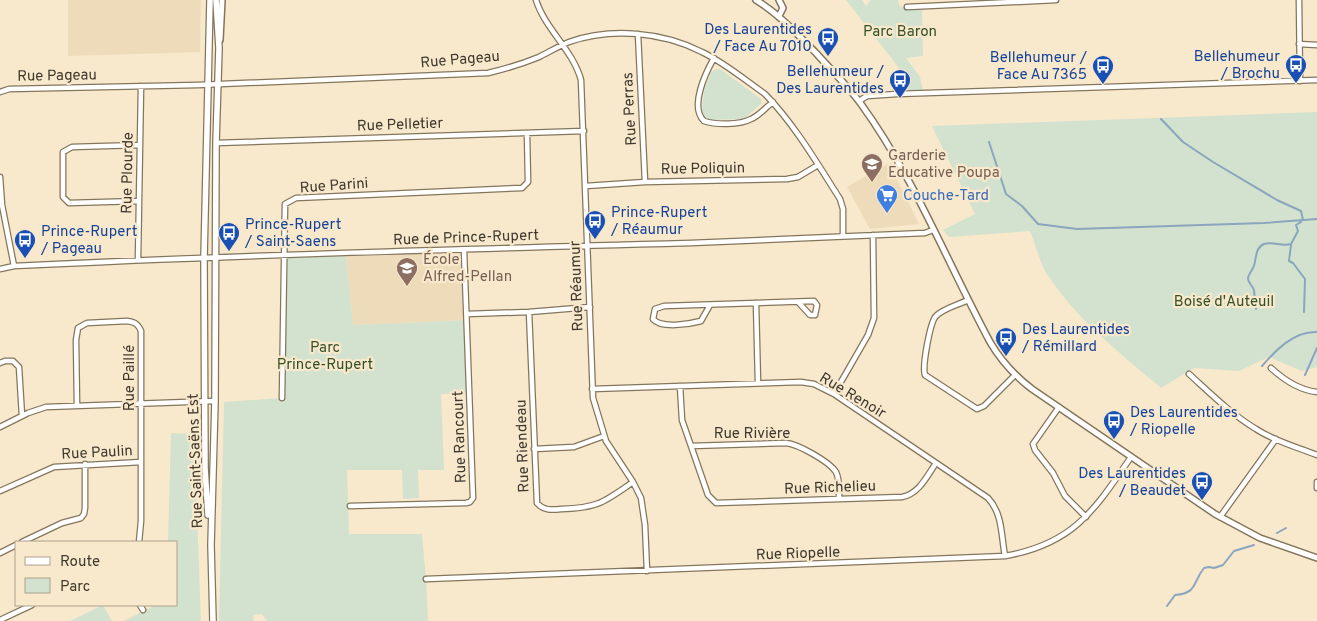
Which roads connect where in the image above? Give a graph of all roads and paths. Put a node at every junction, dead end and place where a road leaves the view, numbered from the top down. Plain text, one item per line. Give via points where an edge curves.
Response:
1 (210, 0) edge
2 (216, 0) edge
3 (222, 0) edge
4 (536, 0) edge
5 (779, 0) edge
6 (1056, 0) edge
7 (1299, 0) edge
8 (760, 1) edge
9 (974, 2) edge
10 (907, 7) dead end
11 (778, 16) junction
12 (638, 34) junction
13 (1300, 44) junction
14 (1317, 44) edge
15 (563, 45) junction
16 (219, 48) junction
17 (714, 58) junction
18 (1317, 80) edge
19 (1300, 81) junction
20 (209, 84) junction
21 (218, 84) junction
22 (141, 86) junction
23 (0, 92) edge
24 (859, 101) junction
25 (772, 102) junction
26 (584, 131) junction
27 (527, 133) junction
28 (216, 143) junction
29 (140, 145) junction
30 (818, 165) junction
31 (0, 177) edge
32 (645, 182) junction
33 (586, 186) junction
34 (139, 201) junction
35 (1, 205) edge
36 (933, 230) junction
37 (873, 235) junction
38 (843, 236) junction
39 (588, 244) junction
40 (464, 250) junction
41 (284, 255) junction
42 (204, 258) junction
43 (217, 258) junction
44 (138, 260) junction
45 (14, 266) junction
46 (0, 269) edge
47 (968, 300) junction
48 (756, 303) junction
49 (799, 303) dead end
50 (710, 305) junction
51 (590, 306) junction
52 (529, 312) junction
53 (467, 314) junction
54 (0, 363) edge
55 (1271, 368) dead end
56 (1189, 374) dead end
57 (1014, 375) junction
58 (758, 383) junction
59 (680, 386) junction
60 (592, 389) junction
61 (1317, 392) edge
62 (834, 394) junction
63 (282, 398) dead end
64 (204, 401) junction
65 (215, 401) junction
66 (141, 404) junction
67 (77, 406) junction
68 (1058, 408) junction
69 (22, 416) junction
70 (0, 427) edge
71 (604, 436) junction
72 (1276, 439) junction
73 (692, 446) junction
74 (534, 449) junction
75 (1317, 455) edge
76 (1131, 457) junction
77 (141, 462) junction
78 (936, 463) junction
79 (85, 464) junction
80 (633, 482) junction
81 (1317, 482) edge
82 (1317, 488) edge
83 (0, 491) edge
84 (839, 499) junction
85 (350, 506) dead end
86 (1086, 517) junction
87 (1220, 517) junction
88 (24, 541) edge
89 (139, 541) edge
90 (211, 545) junction
91 (15, 546) edge
92 (0, 553) edge
93 (1004, 556) junction
94 (1317, 558) edge
95 (647, 571) junction
96 (426, 579) dead end
97 (30, 606) edge
98 (140, 606) edge
99 (142, 610) dead end
100 (0, 620) edge
101 (213, 621) edge

1 - 20 main road, Rue Saint-Saëns Est
2 - 16 main road, Rue Saint-Saëns Est
3 - 16 street, Rue Saint-Saëns Est
4 - 15 street, Rue Réaumur
5 - 11 street via 782,8
6 - 9 street
7 - 13 street
8 - 11 street
9 - 10 street
11 - 24 street
12 - 15 street, Rue Pageau via 609,34
12 - 17 street, Rue Pageau via 675,41
12 - 32 street, Rue Perras
13 - 14 street
13 - 19 street
15 - 21 street, Rue Pageau via 537,58 488,72
15 - 26 street, Rue Réaumur via 581,80
16 - 21 main road, Rue Saint-Saëns Est
17 - 25 street, Rue Pageau
17 - 25 street via 705,75 700,96 698,113 704,121 737,123 751,120
18 - 19 street
19 - 24 street via 897,94 867,96
20 - 21 street, Rue Pageau
20 - 22 street, Rue Pageau
20 - 42 main road, Rue Saint-Saëns Est
21 - 28 main road, Rue Saint-Saëns Est
22 - 23 street, Rue Pageau via 9,88
22 - 29 street, Rue Plourde
24 - 36 street via 894,155
25 - 30 street, Rue Pageau
26 - 27 street, Rue Pelletier
26 - 33 street, Rue Réaumur
27 - 28 street, Rue Pelletier
27 - 41 street, Rue Parini via 528,182 522,188 296,198 284,204
28 - 43 main road, Rue Saint-Saëns Est
29 - 34 street, Rue Plourde
29 - 34 street via 72,147 62,152 64,197 69,203
30 - 32 street, Rue Poliquin via 798,177 787,179
30 - 38 street, Rue Pageau via 840,199
31 - 35 street
32 - 33 street, Rue Poliquin
33 - 39 street, Rue Réaumur
34 - 44 street, Rue Plourde
35 - 45 street
36 - 37 street, Rue de Prince-Rupert
36 - 47 street
37 - 38 street, Rue de Prince-Rupert
37 - 62 street via 874,318 868,335
38 - 39 street, Rue de Prince-Rupert
39 - 40 street, Rue de Prince-Rupert
39 - 51 street, Rue Réaumur
40 - 41 street, Rue de Prince-Rupert
40 - 53 street, Rue Rancourt
41 - 43 street, Rue de Prince-Rupert
41 - 63 street, Rue Parini
42 - 43 street, Rue de Prince-Rupert
42 - 44 street, Rue de Prince-Rupert
42 - 64 main road, Rue Saint-Saëns Est
43 - 65 main road, Rue Saint-Saëns Est
44 - 45 street, Rue de Prince-Rupert
45 - 46 street, Rue de Prince-Rupert
47 - 57 street via 993,348
47 - 57 street via 934,318 925,375 977,409 984,406
48 - 49 street
48 - 50 street
48 - 58 street
50 - 50 street via 658,307 653,319 661,324 689,324 701,321
51 - 52 street
51 - 60 street, Rue Réaumur
52 - 53 street
52 - 74 street, Rue Riendeau
53 - 85 street, Rue Rancourt via 473,498 466,503
54 - 69 street via 13,361 19,367
55 - 61 street via 1296,386
56 - 72 street via 1256,430
57 - 68 street
58 - 59 street, Rue Renoir
58 - 62 street, Rue Renoir via 808,383
59 - 60 street, Rue Renoir
59 - 73 street via 681,415
60 - 71 street, Rue Réaumur
62 - 78 street, Rue Renoir
64 - 65 street
64 - 66 street
64 - 90 main road, Rue Saint-Saëns Est
65 - 90 main road, Rue Saint-Saëns Est
66 - 67 street
66 - 67 street, Rue Paillé via 141,331 139,325 127,321 87,323 78,328
66 - 77 street, Rue Paillé
67 - 69 street via 46,407
68 - 76 street
68 - 86 street via 1033,444 1065,496
69 - 70 street
71 - 74 street via 574,447
71 - 80 street, Rue Réaumur
72 - 75 street
72 - 87 street
73 - 84 street, Rue Rivière via 797,445 834,469
73 - 84 street, Rue Richelieu via 710,498 716,503
74 - 80 street, Rue Riendeau via 536,496 542,508 594,506
76 - 86 street, Rue Riopelle
76 - 87 street
77 - 79 street, Rue Paulin
77 - 89 street, Rue Paillé
78 - 84 street, Rue Richelieu via 918,489 908,496
78 - 93 street, Rue Renoir via 993,503 1000,521
79 - 83 street, Rue Paulin via 49,468
79 - 88 street via 85,508 81,518
80 - 95 street, Rue Réaumur via 644,510
81 - 82 street
86 - 93 street, Rue Riopelle via 1056,540 1033,550
87 - 94 street via 1260,538
90 - 101 main road
91 - 92 street
93 - 95 street, Rue Riopelle
95 - 96 street, Rue Riopelle
97 - 100 street
98 - 99 street

